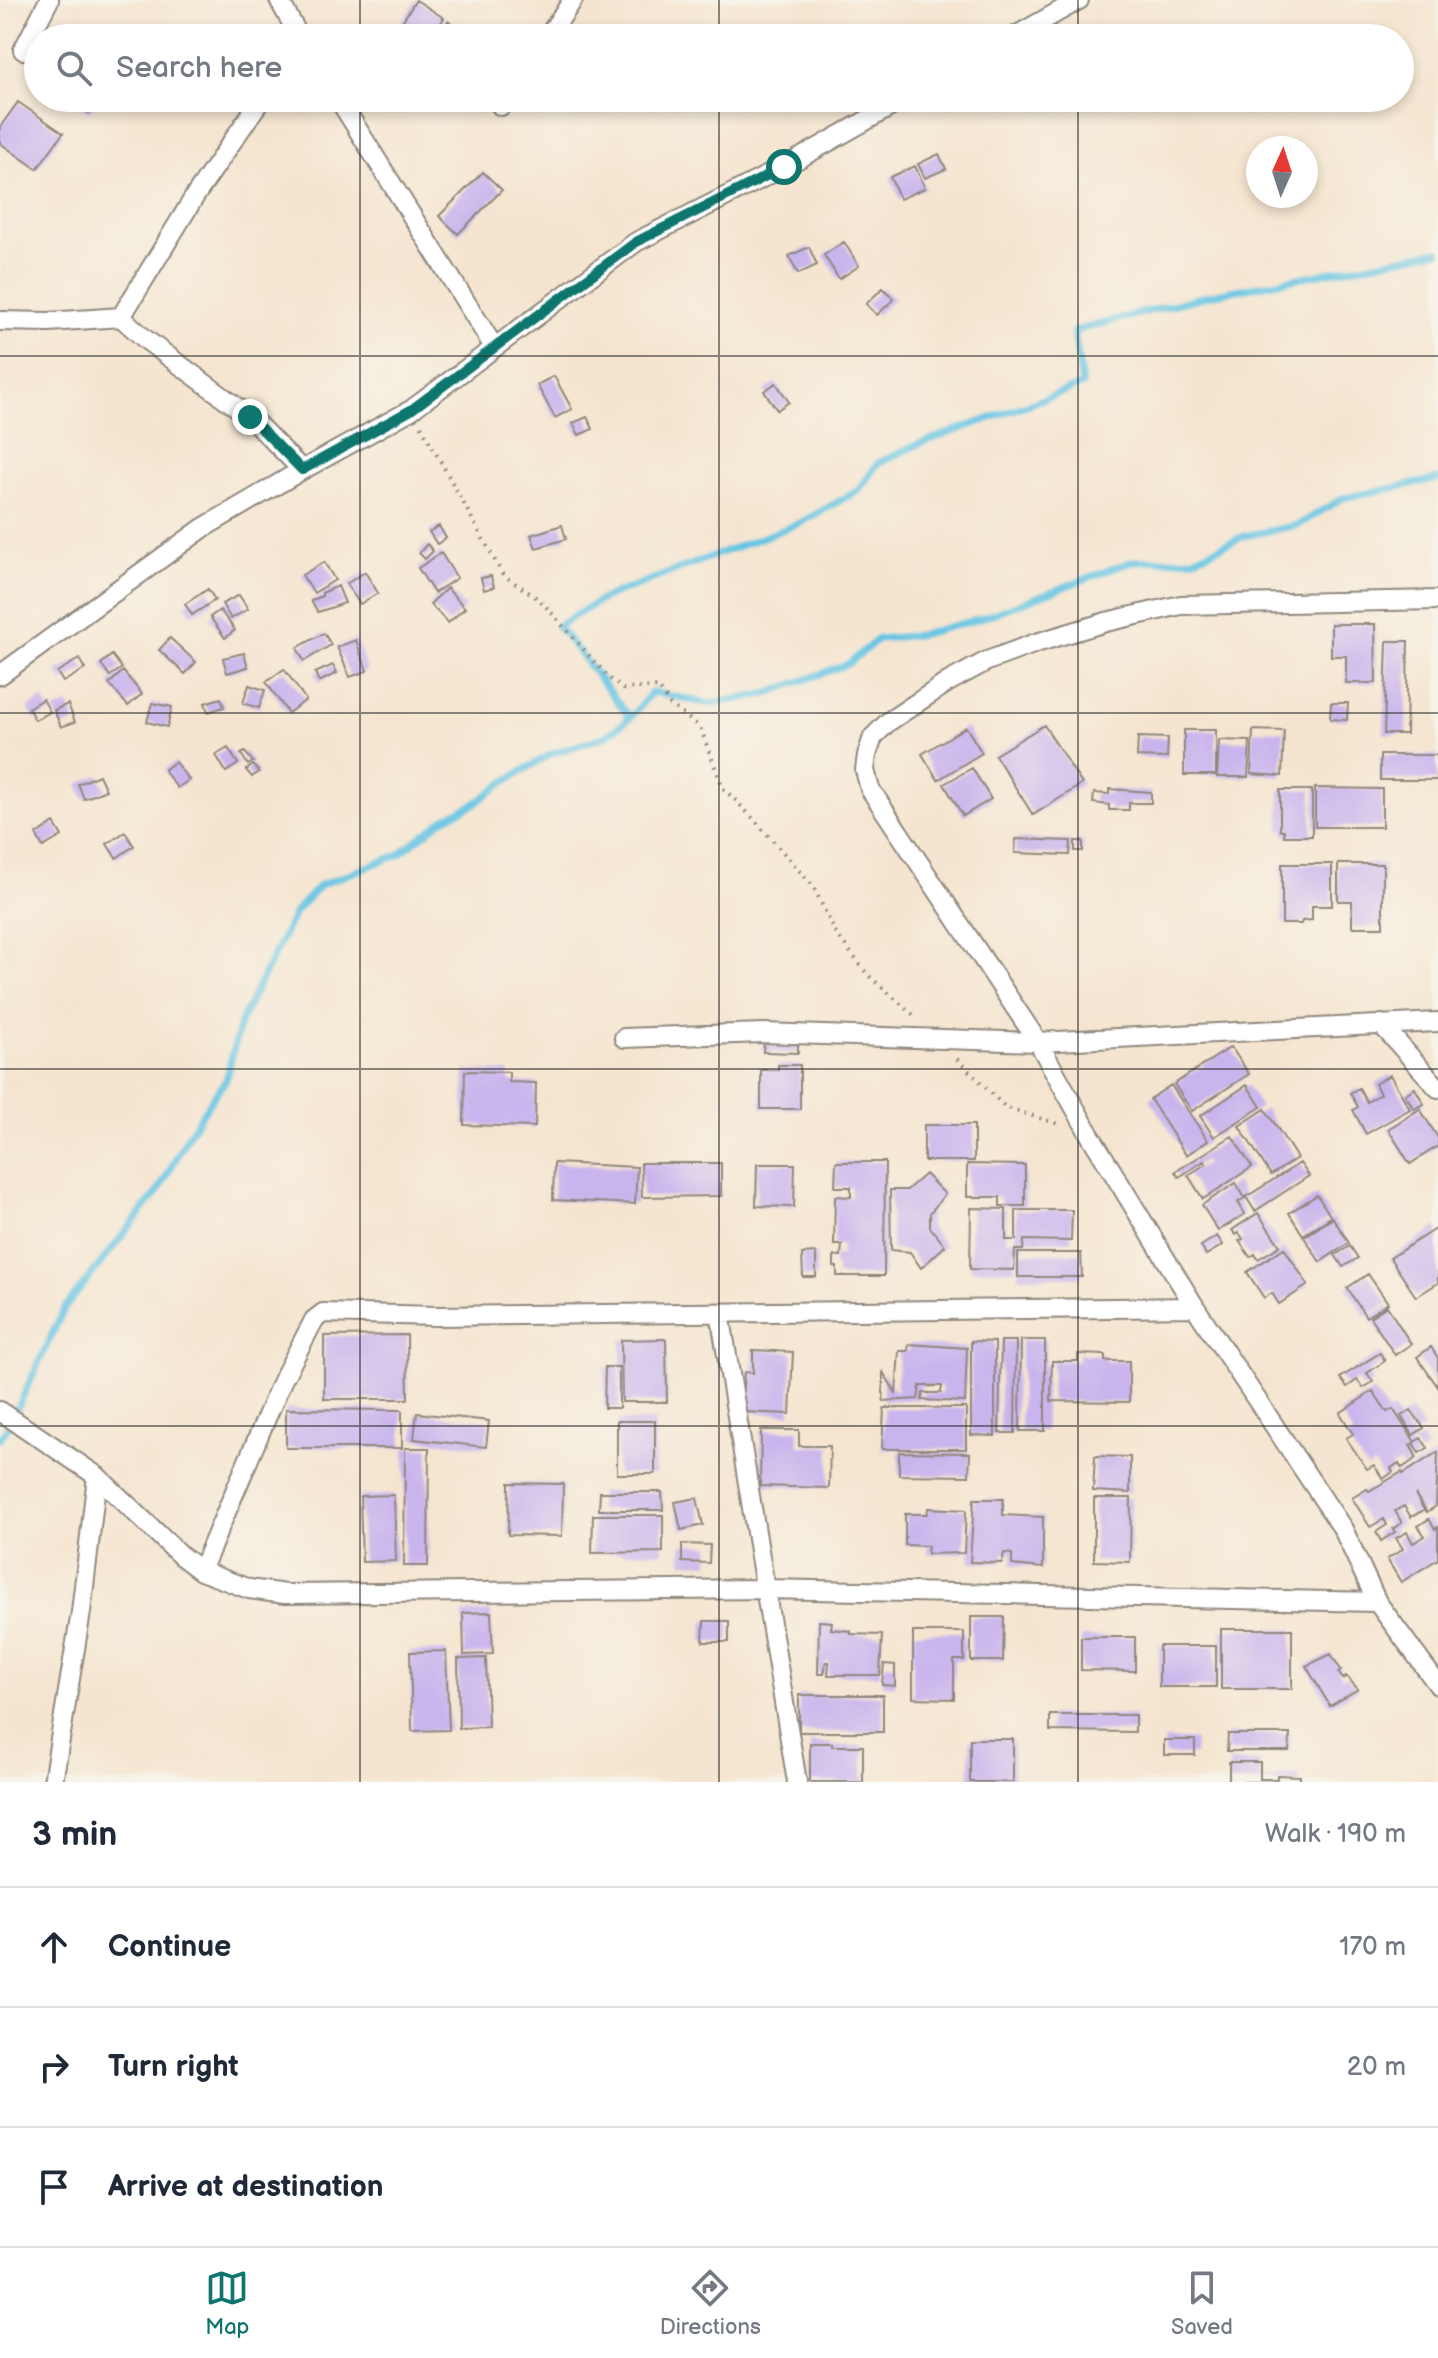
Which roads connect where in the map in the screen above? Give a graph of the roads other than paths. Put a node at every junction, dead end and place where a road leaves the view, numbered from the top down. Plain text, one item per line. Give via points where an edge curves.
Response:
1 (49, 0) edge
2 (279, 0) edge
3 (573, 0) edge
4 (1079, 0) edge
5 (37, 24) edge
6 (292, 24) edge
7 (557, 24) edge
8 (1037, 24) edge
9 (252, 112) edge
10 (347, 112) edge
11 (881, 112) edge
12 (121, 317) junction
13 (0, 321) edge
14 (494, 347) junction
15 (302, 470) junction
16 (1438, 600) edge
17 (0, 675) edge
18 (1438, 1022) edge
19 (1381, 1024) junction
20 (624, 1038) dead end
21 (1038, 1042) junction
22 (1438, 1088) edge
23 (1195, 1307) junction
24 (720, 1313) junction
25 (3, 1413) edge
26 (97, 1476) junction
27 (201, 1571) junction
28 (765, 1589) junction
29 (1377, 1602) junction
30 (1438, 1685) edge
31 (53, 1782) edge
32 (797, 1782) edge

1 - 5 street
2 - 6 street
3 - 7 street
4 - 8 street
9 - 12 street
10 - 14 street
11 - 14 street via 636,242
12 - 13 street
12 - 15 street via 250,417
14 - 15 street via 411,410
15 - 17 street via 203,528
16 - 21 street via 1181,605 1106,622 987,661 909,706 873,737 865,770 870,789
18 - 19 street
19 - 21 street
19 - 22 street
20 - 21 street via 763,1033
21 - 23 street
23 - 24 street
23 - 29 street via 1343,1529
24 - 27 street via 323,1313 314,1320 282,1381
24 - 28 street
25 - 26 street
26 - 27 street
26 - 31 street
27 - 28 street via 249,1589 285,1594
28 - 29 street
28 - 32 street
29 - 30 street

